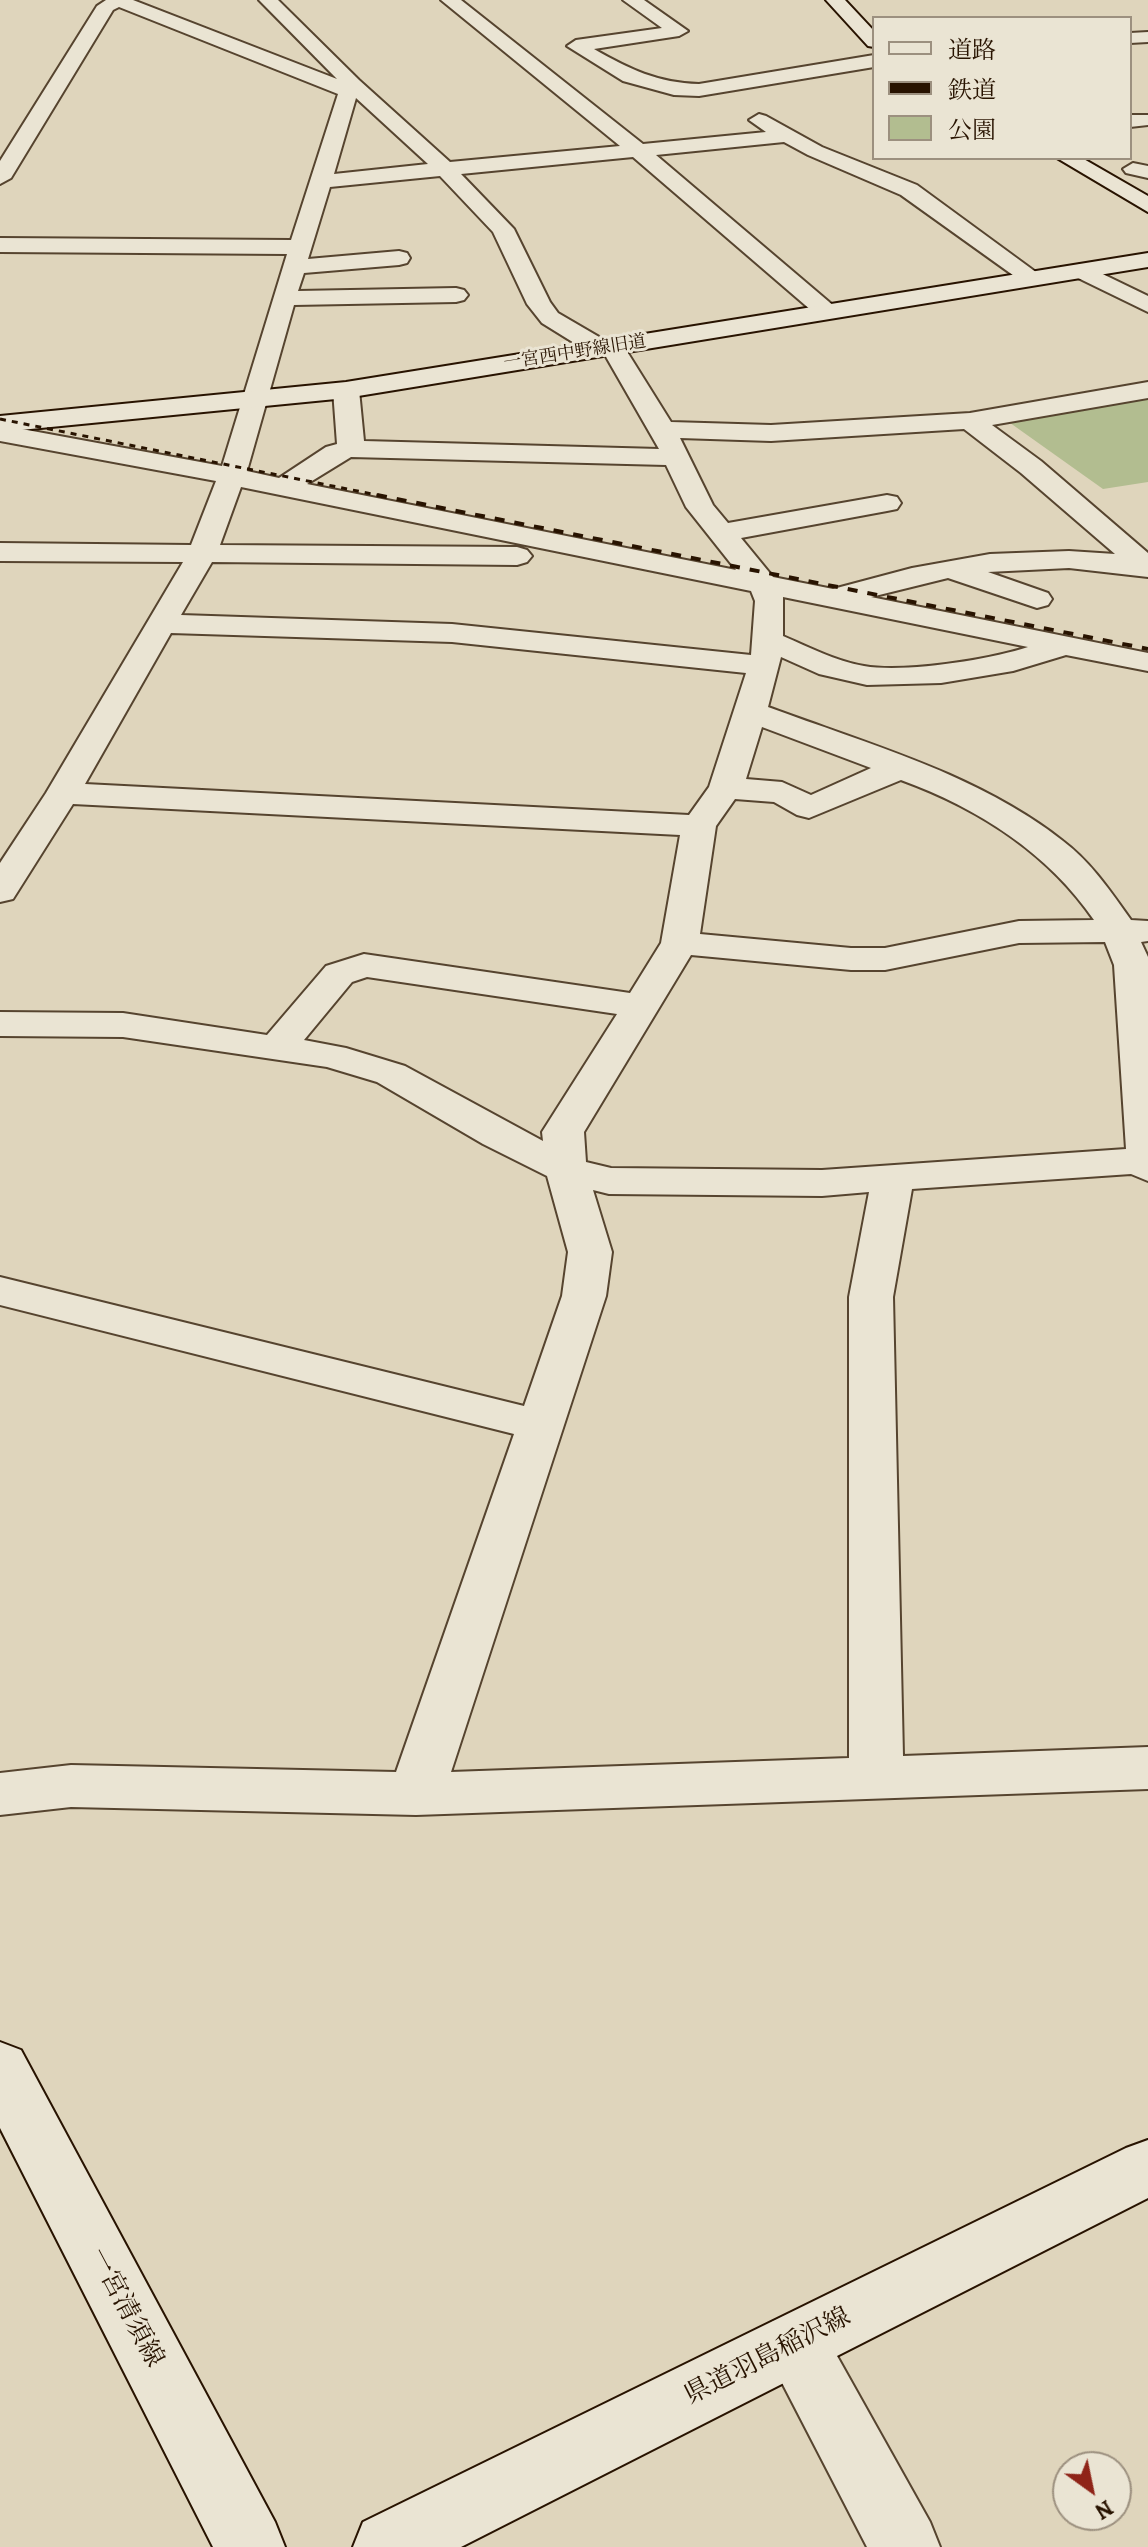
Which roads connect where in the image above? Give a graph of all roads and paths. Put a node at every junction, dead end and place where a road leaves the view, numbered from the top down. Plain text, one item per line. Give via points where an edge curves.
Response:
1 (119, 0) edge
2 (268, 0) edge
3 (450, 0) edge
4 (632, 0) edge
5 (835, 0) edge
6 (872, 40) edge
7 (872, 61) edge
8 (699, 90) junction
9 (354, 91) junction
10 (785, 136) junction
11 (859, 147) dead end
12 (639, 151) junction
13 (815, 151) junction
14 (1070, 160) edge
15 (445, 169) junction
16 (0, 178) edge
17 (322, 181) junction
18 (1148, 205) edge
19 (0, 245) edge
20 (299, 257) junction
21 (399, 258) dead end
22 (1148, 260) edge
23 (1082, 271) junction
24 (1032, 278) junction
25 (456, 295) dead end
26 (285, 298) junction
27 (1148, 305) edge
28 (827, 312) junction
29 (606, 348) junction
30 (346, 390) junction
31 (1148, 390) edge
32 (252, 401) junction
33 (970, 421) junction
34 (0, 424) edge
35 (663, 430) junction
36 (0, 433) edge
37 (351, 449) junction
38 (675, 457) junction
39 (230, 477) junction
40 (282, 488) junction
41 (887, 503) dead end
42 (721, 533) junction
43 (0, 552) edge
44 (595, 552) junction
45 (202, 554) junction
46 (1148, 568) edge
47 (953, 570) junction
48 (764, 585) junction
49 (832, 599) junction
50 (1037, 599) dead end
51 (162, 624) junction
52 (1064, 645) junction
53 (765, 653) junction
54 (1148, 662) edge
55 (751, 712) junction
56 (900, 768) junction
57 (726, 788) junction
58 (63, 793) junction
59 (699, 826) junction
60 (0, 891) edge
61 (1133, 930) edge
62 (680, 943) junction
63 (639, 1006) junction
64 (0, 1024) edge
65 (277, 1048) junction
66 (1147, 1163) edge
67 (566, 1169) junction
68 (893, 1177) junction
69 (0, 1291) edge
70 (539, 1425) junction
71 (1148, 1768) edge
72 (876, 1778) junction
73 (0, 1794) edge
74 (416, 1794) junction
75 (0, 2068) edge
76 (1148, 2167) edge
77 (795, 2344) junction
78 (250, 2547) edge
79 (388, 2547) edge
80 (905, 2547) edge

1 - 9 street
1 - 16 street via 106,6
2 - 9 street
3 - 12 street
4 - 8 street via 679,31 576,46 630,77
5 - 6 street
7 - 8 street
8 - 10 street
9 - 15 street
9 - 17 street
10 - 12 street
10 - 13 street
11 - 13 street
12 - 15 street
12 - 28 street
13 - 24 street via 909,190
14 - 18 street
15 - 17 street
15 - 29 street via 503,229 550,318
17 - 20 street
19 - 20 street
20 - 21 street
20 - 26 street
22 - 23 street, 一宮西中野線旧道
23 - 24 street, 一宮西中野線旧道
23 - 27 street
24 - 28 street, 一宮西中野線旧道
25 - 26 street
26 - 32 street
28 - 29 street, 一宮西中野線旧道
29 - 30 street, 一宮西中野線旧道
29 - 35 street
30 - 32 street, 一宮西中野線旧道
30 - 37 street
31 - 33 street
32 - 34 street, 一宮西中野線旧道
32 - 39 street
33 - 35 street via 771,433
33 - 46 street
35 - 38 street
36 - 39 street
37 - 38 street
37 - 40 street via 335,453
38 - 42 street via 700,507
39 - 40 street
39 - 45 street
40 - 44 street
41 - 42 street
42 - 48 street
43 - 45 street
44 - 45 street
44 - 48 street
45 - 51 street
46 - 47 street via 1051,557
47 - 49 street via 887,581
47 - 50 street
48 - 49 street
48 - 53 street via 770,601
49 - 52 street
51 - 53 street via 452,633 645,651
51 - 58 street
52 - 53 street via 1013,662 955,672 867,676
52 - 54 street
53 - 55 street
55 - 56 street
55 - 57 street
56 - 57 street via 809,808 782,792
56 - 61 street via 995,811 1052,849
57 - 59 street
58 - 59 street
58 - 60 street
59 - 62 street
61 - 62 street via 1019,932 885,959
61 - 66 street
62 - 63 street
63 - 65 street via 364,965 339,974
63 - 67 street via 563,1132
64 - 65 street via 123,1025
65 - 67 street via 332,1056 391,1074
66 - 68 street
67 - 68 street via 609,1181 670,1183 822,1183
67 - 70 street via 590,1252 584,1296
68 - 72 street via 871,1297
69 - 70 street
70 - 74 street
71 - 72 street
72 - 74 street
73 - 74 street via 71,1786
75 - 78 street, 一宮清須線
76 - 77 street, 県道羽島稲沢線
77 - 79 street, 県道羽島稲沢線
77 - 80 street

